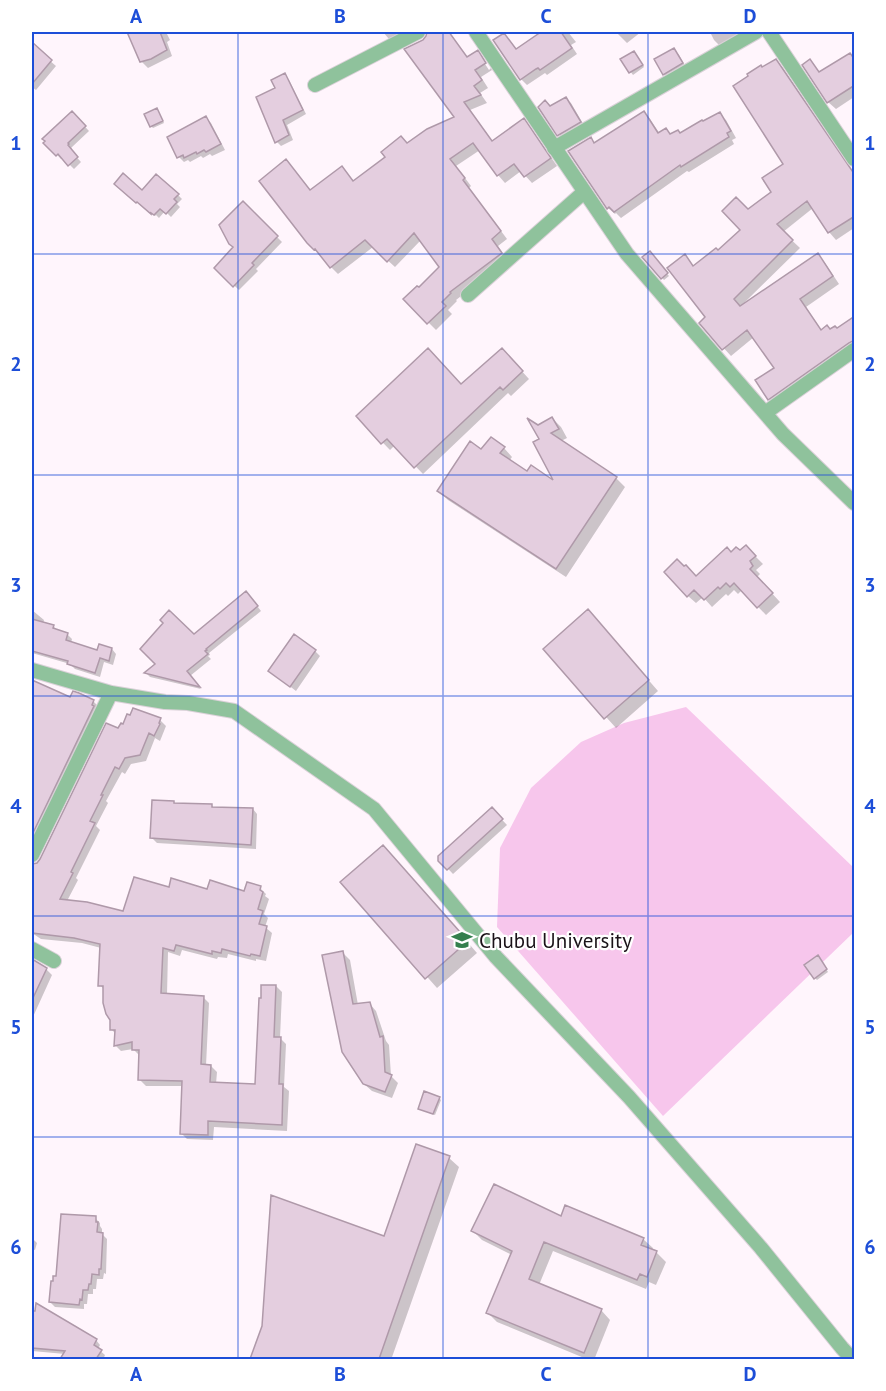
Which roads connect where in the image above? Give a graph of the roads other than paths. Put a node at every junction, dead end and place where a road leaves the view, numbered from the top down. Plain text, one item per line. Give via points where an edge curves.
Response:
1 (418, 32) edge
2 (476, 32) edge
3 (756, 32) edge
4 (769, 32) edge
5 (315, 86) dead end
6 (554, 148) junction
7 (855, 159) edge
8 (584, 192) junction
9 (468, 295) dead end
10 (855, 350) edge
11 (765, 413) junction
12 (855, 503) edge
13 (32, 670) edge
14 (111, 693) junction
15 (32, 855) edge
16 (32, 949) edge
17 (54, 961) dead end
18 (853, 1359) edge

1 - 5 street
2 - 6 street
3 - 6 street
4 - 7 street
6 - 8 street
8 - 9 street
8 - 11 street via 627,254
10 - 11 street
11 - 12 street
13 - 14 street
14 - 15 street
14 - 18 street via 234,711 374,809 496,957 628,1097
16 - 17 street

